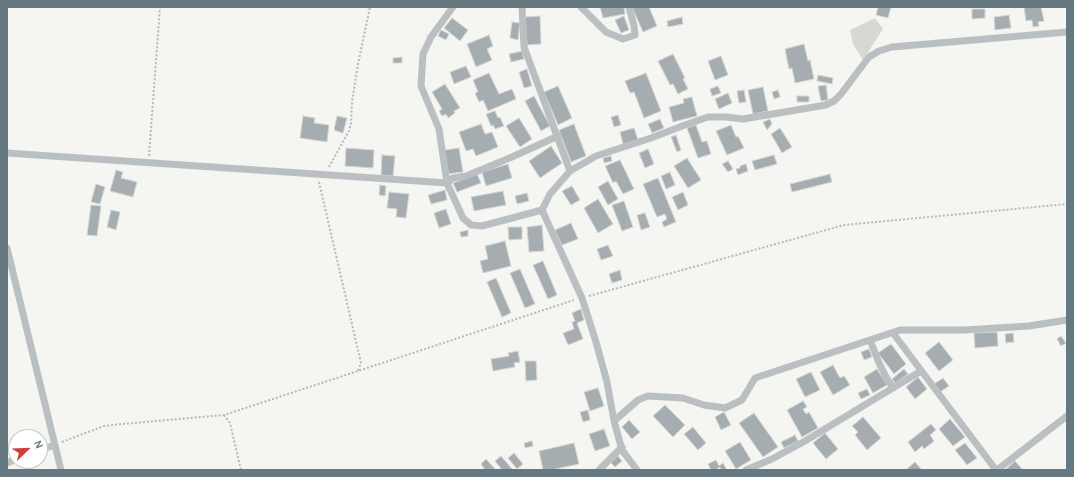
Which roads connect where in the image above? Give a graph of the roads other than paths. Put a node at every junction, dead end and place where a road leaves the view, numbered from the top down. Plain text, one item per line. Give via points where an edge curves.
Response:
1 (453, 7) edge
2 (522, 7) edge
3 (581, 7) edge
4 (629, 7) edge
5 (1067, 32) edge
6 (558, 136) junction
7 (7, 153) edge
8 (570, 171) junction
9 (447, 183) junction
10 (542, 210) junction
11 (7, 248) edge
12 (1067, 320) edge
13 (893, 332) junction
14 (870, 340) junction
15 (921, 371) junction
16 (893, 388) junction
17 (1067, 416) edge
18 (614, 421) junction
19 (55, 444) junction
20 (48, 447) edge
21 (622, 447) junction
22 (61, 470) edge
23 (599, 470) edge
24 (637, 470) edge
25 (746, 470) edge
26 (996, 470) edge

1 - 9 street via 431,37 423,54 421,86 439,129
2 - 6 street via 524,47
3 - 4 street via 606,32 623,39 635,35
5 - 8 street via 892,47 869,57 842,94 826,105 743,119 708,117 596,156
6 - 8 street
6 - 9 street via 466,176 453,178
7 - 9 street
8 - 10 street via 550,194
9 - 10 street via 463,218 471,225 482,226
10 - 18 street via 582,298 607,382
11 - 19 street
12 - 13 street via 1029,326
13 - 14 street
13 - 15 street
14 - 16 street
14 - 18 street via 755,378 742,400 725,408 683,398 648,396 638,400
15 - 16 street
15 - 26 street
16 - 25 street via 805,441
17 - 26 street
18 - 21 street
19 - 20 street
19 - 22 street
21 - 23 street
21 - 24 street

